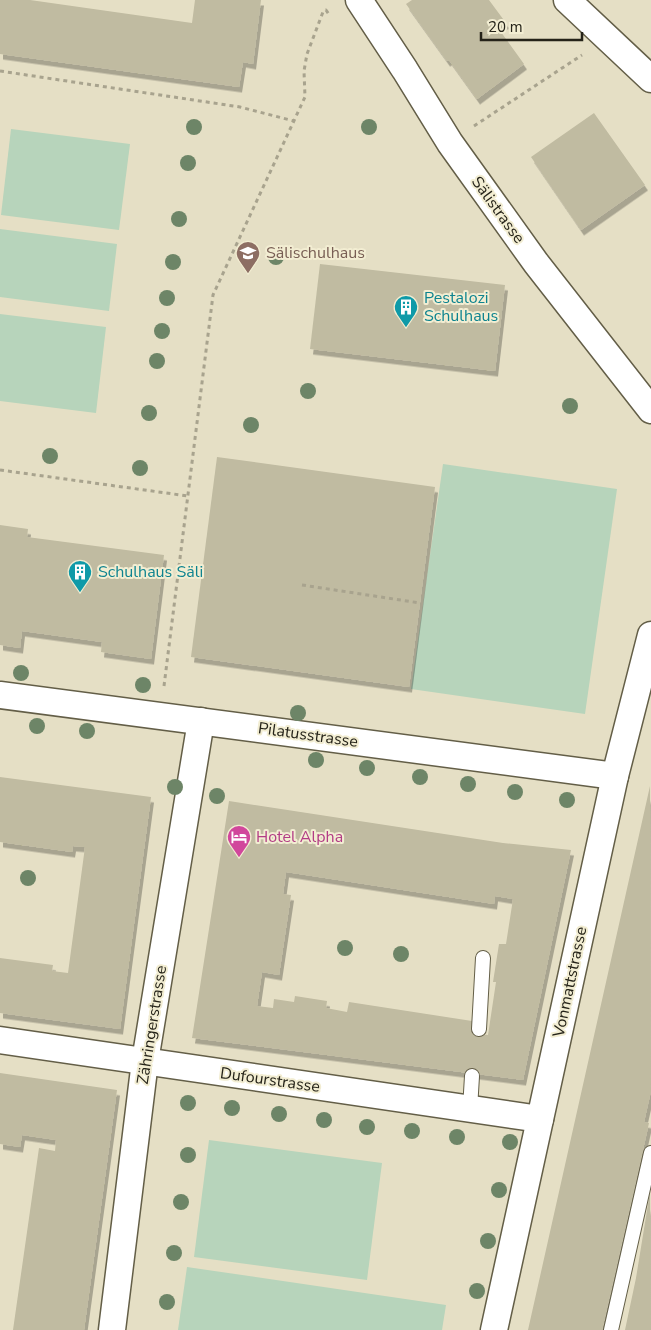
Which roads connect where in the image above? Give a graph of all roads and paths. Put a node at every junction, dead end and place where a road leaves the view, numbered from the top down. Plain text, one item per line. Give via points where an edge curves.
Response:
1 (359, 0) edge
2 (567, 0) edge
3 (330, 16) dead end
4 (589, 50) dead end
5 (0, 71) edge
6 (651, 79) edge
7 (294, 121) junction
8 (476, 126) dead end
9 (651, 410) edge
10 (0, 470) edge
11 (188, 496) junction
12 (302, 585) dead end
13 (420, 603) dead end
14 (651, 636) edge
15 (0, 695) edge
16 (161, 716) junction
17 (201, 721) junction
18 (615, 776) junction
19 (483, 958) dead end
20 (479, 1029) dead end
21 (0, 1040) edge
22 (145, 1061) junction
23 (472, 1076) dead end
24 (470, 1109) junction
25 (540, 1119) junction
26 (651, 1153) edge
27 (112, 1330) edge
28 (494, 1330) edge
29 (611, 1330) edge

1 - 9 street, Sälistrasse via 450,143 536,263
2 - 6 street
3 - 7 path via 326,10 323,12 307,54 305,97
4 - 8 path
5 - 7 path via 240,107
7 - 11 path via 213,295
10 - 11 path
11 - 16 path
12 - 13 path
14 - 18 street, Vonmattstrasse
15 - 16 street, Pilatusstrasse
16 - 17 street, Pilatusstrasse
17 - 18 street, Pilatusstrasse
17 - 22 street, Zähringerstrasse
18 - 25 street, Vonmattstrasse
19 - 20 lane
21 - 22 street, Dufourstrasse
22 - 24 street, Dufourstrasse
22 - 27 street, Zähringerstrasse
23 - 24 lane
24 - 25 street, Dufourstrasse
25 - 28 street, Vonmattstrasse
26 - 29 lane

